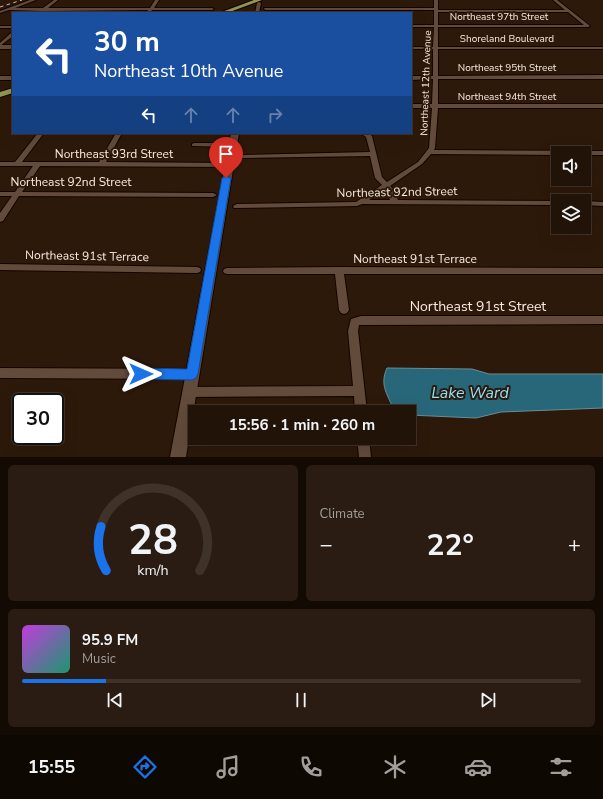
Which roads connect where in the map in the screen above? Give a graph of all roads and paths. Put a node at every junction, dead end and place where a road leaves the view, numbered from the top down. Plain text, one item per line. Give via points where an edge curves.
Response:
1 (34, 0) edge
2 (56, 0) edge
3 (158, 0) edge
4 (267, 0) edge
5 (436, 0) edge
6 (555, 0) edge
7 (259, 1) edge
8 (7, 9) junction
9 (212, 9) dead end
10 (44, 10) junction
11 (265, 10) dead end
12 (437, 10) junction
13 (149, 11) edge
14 (570, 11) junction
15 (0, 12) edge
16 (41, 12) edge
17 (225, 12) edge
18 (233, 12) edge
19 (257, 12) edge
20 (412, 26) edge
21 (437, 26) junction
22 (0, 27) edge
23 (12, 27) edge
24 (12, 35) edge
25 (0, 47) edge
26 (12, 48) edge
27 (412, 48) edge
28 (436, 48) junction
29 (603, 48) edge
30 (603, 77) edge
31 (0, 78) edge
32 (12, 78) edge
33 (412, 78) edge
34 (435, 78) junction
35 (12, 86) edge
36 (0, 90) edge
37 (12, 90) edge
38 (0, 94) edge
39 (412, 106) edge
40 (435, 106) junction
41 (603, 106) edge
42 (40, 134) edge
43 (118, 134) edge
44 (235, 134) edge
45 (365, 134) edge
46 (194, 145) dead end
47 (233, 145) junction
48 (430, 152) junction
49 (603, 153) edge
50 (374, 154) junction
51 (243, 156) dead end
52 (0, 164) edge
53 (17, 164) junction
54 (38, 164) junction
55 (102, 165) junction
56 (229, 165) junction
57 (385, 186) junction
58 (0, 194) edge
59 (17, 194) junction
60 (213, 195) dead end
61 (361, 202) junction
62 (395, 203) junction
63 (551, 203) edge
64 (591, 204) edge
65 (603, 204) edge
66 (237, 206) dead end
67 (0, 219) edge
68 (0, 267) edge
69 (197, 270) dead end
70 (339, 270) junction
71 (227, 271) dead end
72 (603, 271) edge
73 (344, 310) dead end
74 (603, 320) edge
75 (0, 373) edge
76 (192, 374) junction
77 (359, 391) junction
78 (189, 392) junction
79 (360, 405) edge
80 (364, 445) edge
81 (178, 457) edge
82 (365, 457) edge

1 - 8 street
2 - 10 street
3 - 13 street
4 - 7 main road
5 - 12 street, Northeast 12th Avenue
6 - 14 street
7 - 17 main road
7 - 18 main road
7 - 19 street
8 - 10 street
8 - 15 street
9 - 13 street
10 - 13 street
10 - 16 street
11 - 12 street
12 - 14 street
12 - 21 street, Northeast 12th Avenue
14 - 21 street, Northeast 97th Street via 589,25
20 - 21 street, Northeast 97th Street
21 - 28 street, Northeast 12th Avenue
22 - 23 street
24 - 25 street
25 - 26 street
27 - 28 street, Shoreland Boulevard
28 - 29 street, Shoreland Boulevard
28 - 34 street, Northeast 12th Avenue
30 - 34 street, Northeast 95th Street
31 - 32 street
33 - 34 street, Northeast 95th Street
34 - 40 street, Northeast 12th Avenue
35 - 36 main road
37 - 38 main road
39 - 40 street, Northeast 94th Street
40 - 41 street, Northeast 94th Street
40 - 48 street, Northeast 12th Avenue via 434,136
42 - 53 street
43 - 55 street
44 - 47 street
45 - 50 street via 369,136
46 - 47 street
47 - 56 street
48 - 49 street
48 - 57 street, Northeast 12th Avenue via 420,163
50 - 51 street
50 - 57 street via 379,178
52 - 53 street, Northeast 93rd Street
53 - 54 street, Northeast 93rd Street
54 - 55 street, Northeast 93rd Street
54 - 59 street
55 - 56 street, Northeast 93rd Street
56 - 76 street
57 - 61 street, Northeast 12th Avenue
57 - 62 street via 390,190
58 - 59 street, Northeast 92nd Street
59 - 60 street, Northeast 92nd Street
59 - 67 street
61 - 62 street, Northeast 92nd Street
61 - 66 street, Northeast 92nd Street
62 - 63 street, Northeast 92nd Street
64 - 65 street
68 - 69 street, Northeast 91st Terrace
70 - 71 street, Northeast 91st Terrace
70 - 72 street, Northeast 91st Terrace
70 - 73 street
74 - 77 street, Northeast 91st Street via 354,322
75 - 76 street
76 - 78 street
77 - 78 street
77 - 79 street
78 - 81 street
80 - 82 street

